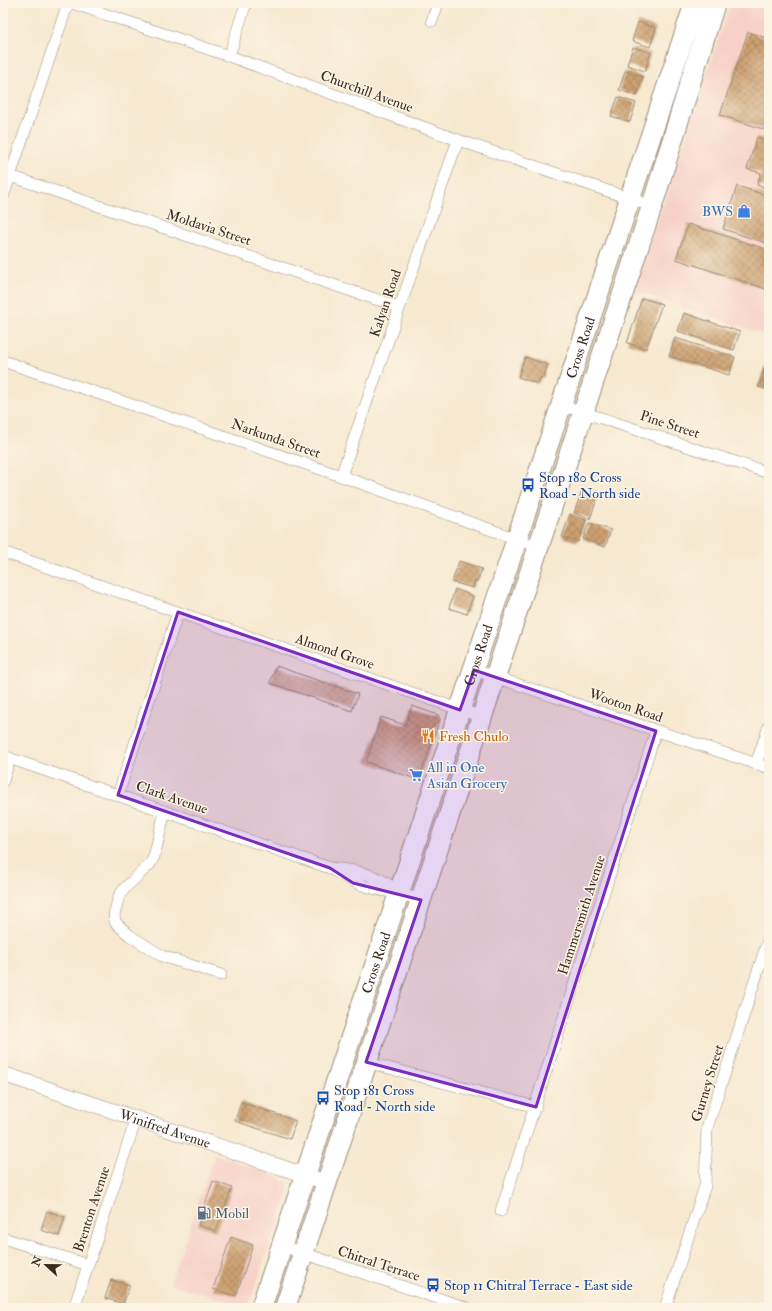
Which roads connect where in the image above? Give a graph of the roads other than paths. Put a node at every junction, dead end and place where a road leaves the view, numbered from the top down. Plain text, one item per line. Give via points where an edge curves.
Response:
1 (68, 3) edge
2 (72, 3) edge
3 (246, 3) edge
4 (438, 3) edge
5 (695, 3) edge
6 (715, 3) edge
7 (432, 21) dead end
8 (229, 56) junction
9 (458, 140) junction
10 (10, 176) junction
11 (3, 197) edge
12 (630, 198) junction
13 (652, 206) junction
14 (399, 306) junction
15 (3, 361) edge
16 (561, 404) junction
17 (583, 411) junction
18 (769, 473) edge
19 (342, 476) junction
20 (518, 539) junction
21 (539, 546) junction
22 (3, 552) edge
23 (178, 612) junction
24 (474, 670) junction
25 (496, 677) junction
26 (460, 710) junction
27 (482, 717) junction
28 (769, 726) edge
29 (656, 731) junction
30 (6, 757) edge
31 (756, 764) junction
32 (769, 768) edge
33 (3, 781) edge
34 (118, 795) junction
35 (165, 811) junction
36 (400, 893) junction
37 (421, 900) junction
38 (769, 937) edge
39 (221, 975) dead end
40 (366, 1062) junction
41 (3, 1074) edge
42 (536, 1108) junction
43 (136, 1119) junction
44 (306, 1175) junction
45 (328, 1183) junction
46 (501, 1210) dead end
47 (3, 1238) edge
48 (282, 1246) junction
49 (303, 1254) junction
50 (88, 1265) junction
51 (74, 1308) edge
52 (261, 1308) edge
53 (285, 1308) edge
54 (467, 1308) edge
55 (665, 1308) edge

1 - 10 street
2 - 8 street, Churchill Avenue
3 - 8 street
4 - 7 street
5 - 12 highway, Cross Road
6 - 13 highway, Cross Road
8 - 9 street, Churchill Avenue
9 - 12 street, Churchill Avenue
9 - 14 street, Kalyan Road
10 - 11 street
10 - 14 street, Moldavia Street
12 - 13 street, Churchill Avenue
12 - 16 highway, Cross Road
13 - 17 highway, Cross Road
14 - 19 street, Kalyan Road
15 - 19 street, Narkunda Street
16 - 17 street, Pine Street
16 - 20 highway, Cross Road
17 - 18 street, Pine Street
17 - 21 highway, Cross Road
19 - 20 street, Narkunda Street
20 - 21 street, Narkunda Street
20 - 24 highway, Cross Road
21 - 25 highway, Cross Road
22 - 23 street, Almond Grove
23 - 26 street, Almond Grove
23 - 34 street
24 - 25 street, Wooton Road
24 - 26 highway, Cross Road
25 - 27 highway, Cross Road
25 - 29 street, Wooton Road
26 - 27 street, Almond Grove
26 - 36 highway, Cross Road
27 - 37 highway, Cross Road
28 - 31 street
29 - 31 street, Wooton Road
29 - 42 street, Hammersmith Avenue
30 - 33 street
30 - 34 street, Clark Avenue
31 - 32 street, Wooton Road
34 - 35 street, Clark Avenue
35 - 36 street, Clark Avenue via 330,868 353,883 384,892
35 - 39 street via 154,857 119,896 114,915 115,922 129,935 162,956
36 - 37 street, Clark Avenue
36 - 44 highway, Cross Road
37 - 40 highway, Cross Road
38 - 55 street, Gurney Street via 708,1128 705,1186
40 - 42 street
40 - 45 highway, Cross Road
41 - 43 street, Winifred Avenue
42 - 46 street, Hammersmith Avenue
43 - 44 street, Winifred Avenue
43 - 50 street, Brenton Avenue
44 - 45 street, Winifred Avenue
44 - 48 highway, Cross Road
45 - 49 highway, Cross Road
47 - 50 street
48 - 49 street, Chitral Terrace
48 - 52 highway, Cross Road
49 - 53 highway, Cross Road
49 - 54 street, Chitral Terrace
50 - 51 street, Brenton Avenue

